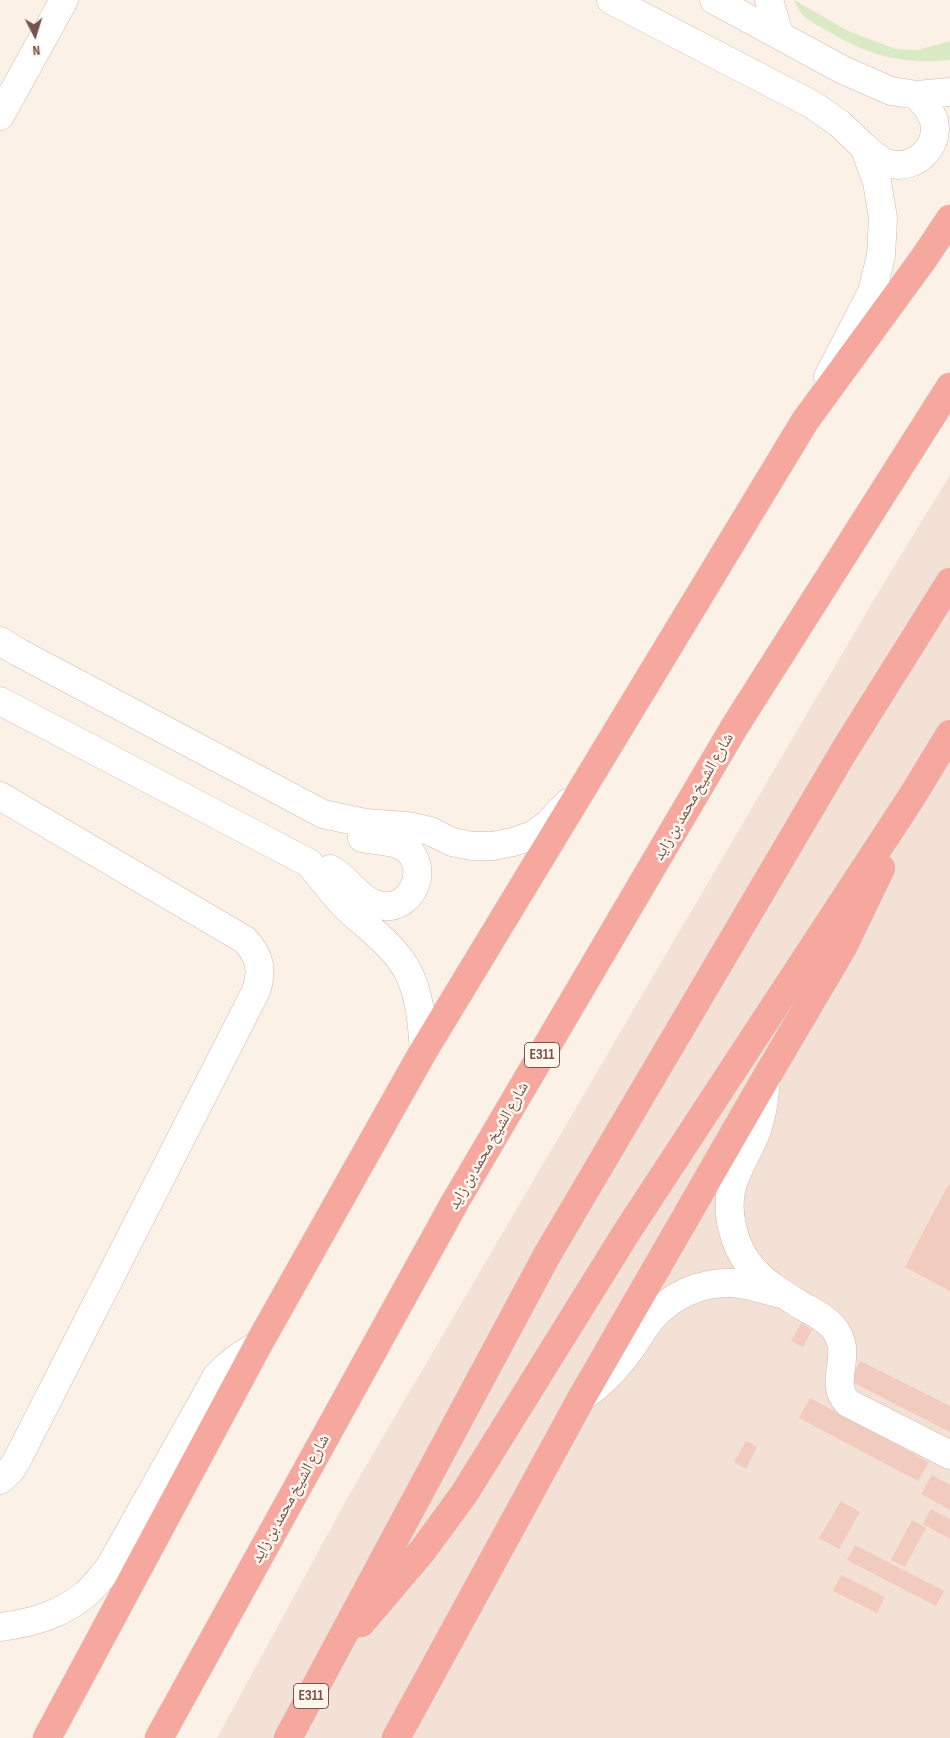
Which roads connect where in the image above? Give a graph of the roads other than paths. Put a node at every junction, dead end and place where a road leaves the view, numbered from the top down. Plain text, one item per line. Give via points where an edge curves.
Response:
1 (64, 0) edge
2 (611, 0) edge
3 (714, 0) edge
4 (769, 0) edge
5 (778, 34) junction
6 (950, 92) edge
7 (917, 95) junction
8 (0, 116) edge
9 (864, 147) junction
10 (950, 219) edge
11 (950, 387) edge
12 (805, 421) junction
13 (950, 582) edge
14 (0, 641) edge
15 (0, 702) edge
16 (950, 734) edge
17 (582, 788) junction
18 (0, 796) edge
19 (911, 798) junction
20 (323, 814) junction
21 (309, 863) junction
22 (424, 1050) junction
23 (767, 1076) junction
24 (783, 1295) junction
25 (258, 1346) junction
26 (581, 1400) junction
27 (950, 1455) edge
28 (0, 1480) edge
29 (0, 1627) edge
30 (333, 1654) junction
31 (47, 1738) edge
32 (158, 1738) edge
33 (288, 1738) edge
34 (396, 1738) edge

1 - 8 street
2 - 9 street via 813,105
3 - 5 street
4 - 5 street
5 - 7 street via 842,70 890,91
6 - 7 street
7 - 9 street via 934,121 931,145 924,155 914,162 889,164
9 - 12 street via 877,182 883,218 881,256 872,292
10 - 12 highway
11 - 32 highway, شارع الشيخ محمد بن زايد / E311 via 735,726 455,1202
12 - 17 highway
13 - 30 highway, E311 via 844,751 547,1255
14 - 20 street
15 - 21 street
16 - 19 highway
17 - 20 street via 533,835 493,846 472,846 407,826 365,823
17 - 22 highway
18 - 28 street via 245,940 253,948 261,970 256,991 17,1460
19 - 23 highway via 843,947
19 - 30 highway via 628,1230 464,1494 392,1588
20 - 21 street via 355,836 399,845 408,851 415,860 418,881 406,899 386,906 366,899 333,870
21 - 22 street via 345,906 389,946 406,968 417,994
22 - 25 highway
23 - 24 street via 757,1131 732,1186 730,1208 740,1250 751,1268
23 - 26 highway
24 - 26 street via 732,1283 696,1288 680,1295 665,1305 604,1381
24 - 27 street via 824,1318 838,1335 843,1357 839,1389 848,1404
25 - 29 street via 229,1363 217,1376 109,1568 86,1593 58,1612 26,1624
25 - 31 highway
26 - 34 highway
30 - 33 highway, E311

